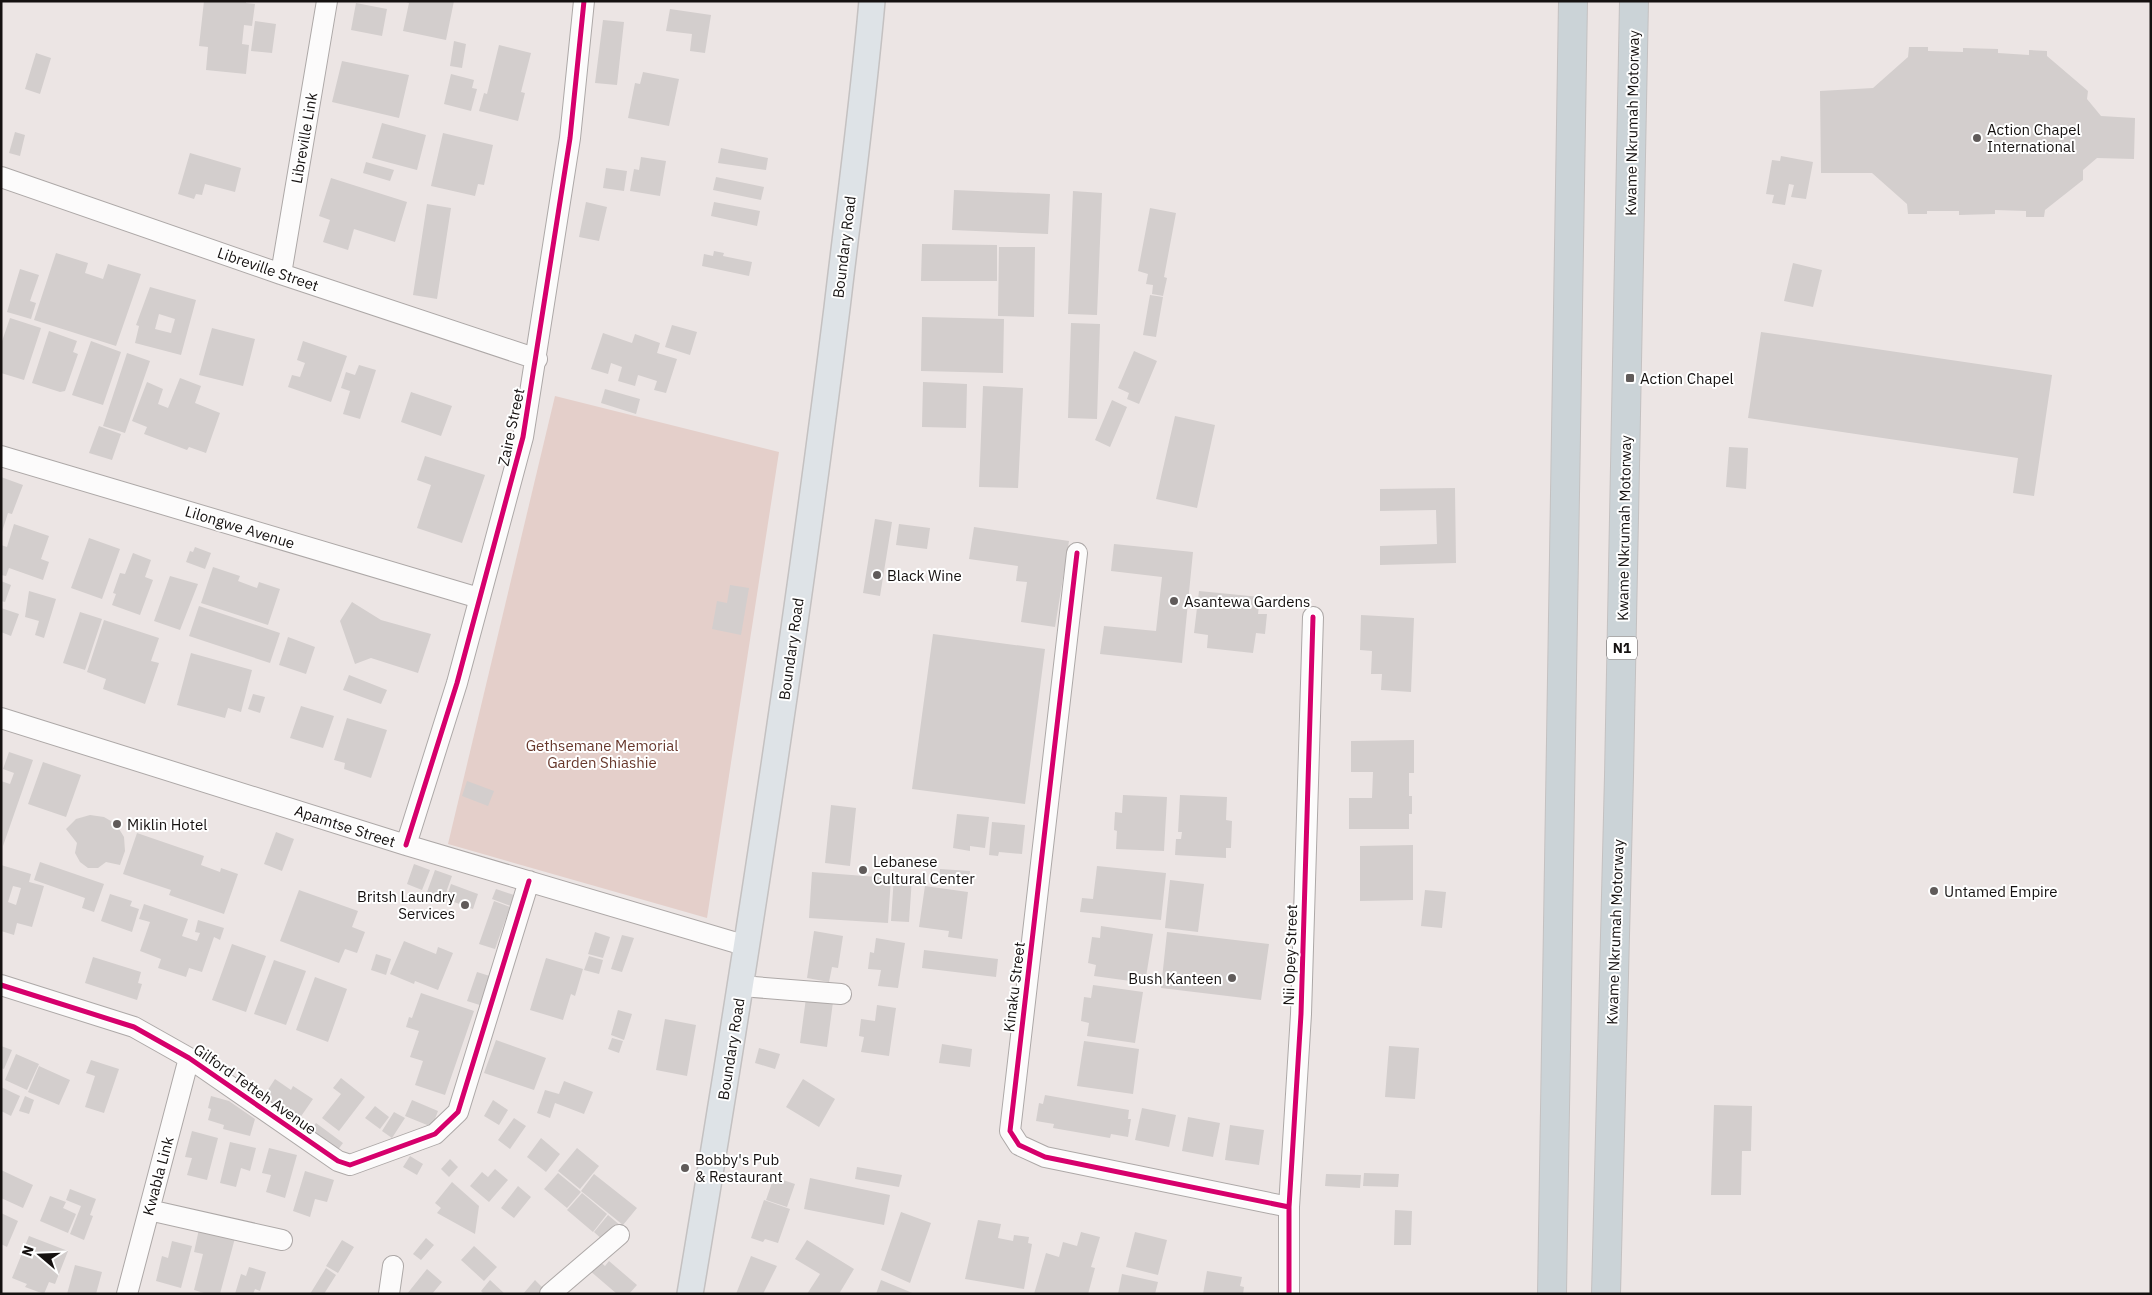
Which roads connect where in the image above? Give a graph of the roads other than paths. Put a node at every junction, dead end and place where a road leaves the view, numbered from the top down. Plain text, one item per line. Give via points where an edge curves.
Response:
1 (327, 1) edge
2 (584, 1) edge
3 (872, 1) edge
4 (1573, 1) edge
5 (1634, 1) edge
6 (1, 177) edge
7 (281, 274) junction
8 (537, 359) junction
9 (1, 456) edge
10 (1077, 552) dead end
11 (479, 598) junction
12 (1313, 617) dead end
13 (1, 718) edge
14 (406, 845) junction
15 (529, 881) junction
16 (747, 946) junction
17 (741, 986) junction
18 (2, 987) edge
19 (841, 994) dead end
20 (189, 1058) junction
21 (1289, 1207) junction
22 (149, 1210) junction
23 (619, 1235) dead end
24 (282, 1240) dead end
25 (393, 1266) dead end
26 (127, 1294) edge
27 (389, 1294) edge
28 (550, 1294) edge
29 (690, 1294) edge
30 (1289, 1294) edge
31 (1552, 1294) edge
32 (1606, 1294) edge

1 - 7 street, Libreville Link
2 - 8 street, Zaire Street via 570,138
3 - 16 main road, Boundary Road via 866,74 815,485
4 - 31 highway
5 - 32 highway, Kwame Nkrumah Motorway / N1
6 - 7 street, Libreville Street
7 - 8 street, Libreville Street
8 - 11 street, Zaire Street via 523,437
9 - 11 street, Lilongwe Avenue
10 - 21 street, Kinaku Street via 1010,1131 1019,1145 1045,1157
11 - 14 street, Zaire Street via 457,683
12 - 21 street, Nii Opey Street via 1301,1014
13 - 14 street, Apamtse Street
14 - 15 street, Apamtse Street
15 - 16 street, Apamtse Street
15 - 20 street, Gilford Tetteh Avenue via 458,1112 435,1134 350,1164 338,1161
16 - 17 main road, Boundary Road
17 - 19 street
17 - 29 main road, Boundary Road
18 - 20 street, Gilford Tetteh Avenue via 134,1027
20 - 22 street, Kwabla Link
21 - 30 street, Nii Opey Street
22 - 24 street
22 - 26 street, Kwabla Link
23 - 28 street
25 - 27 street

